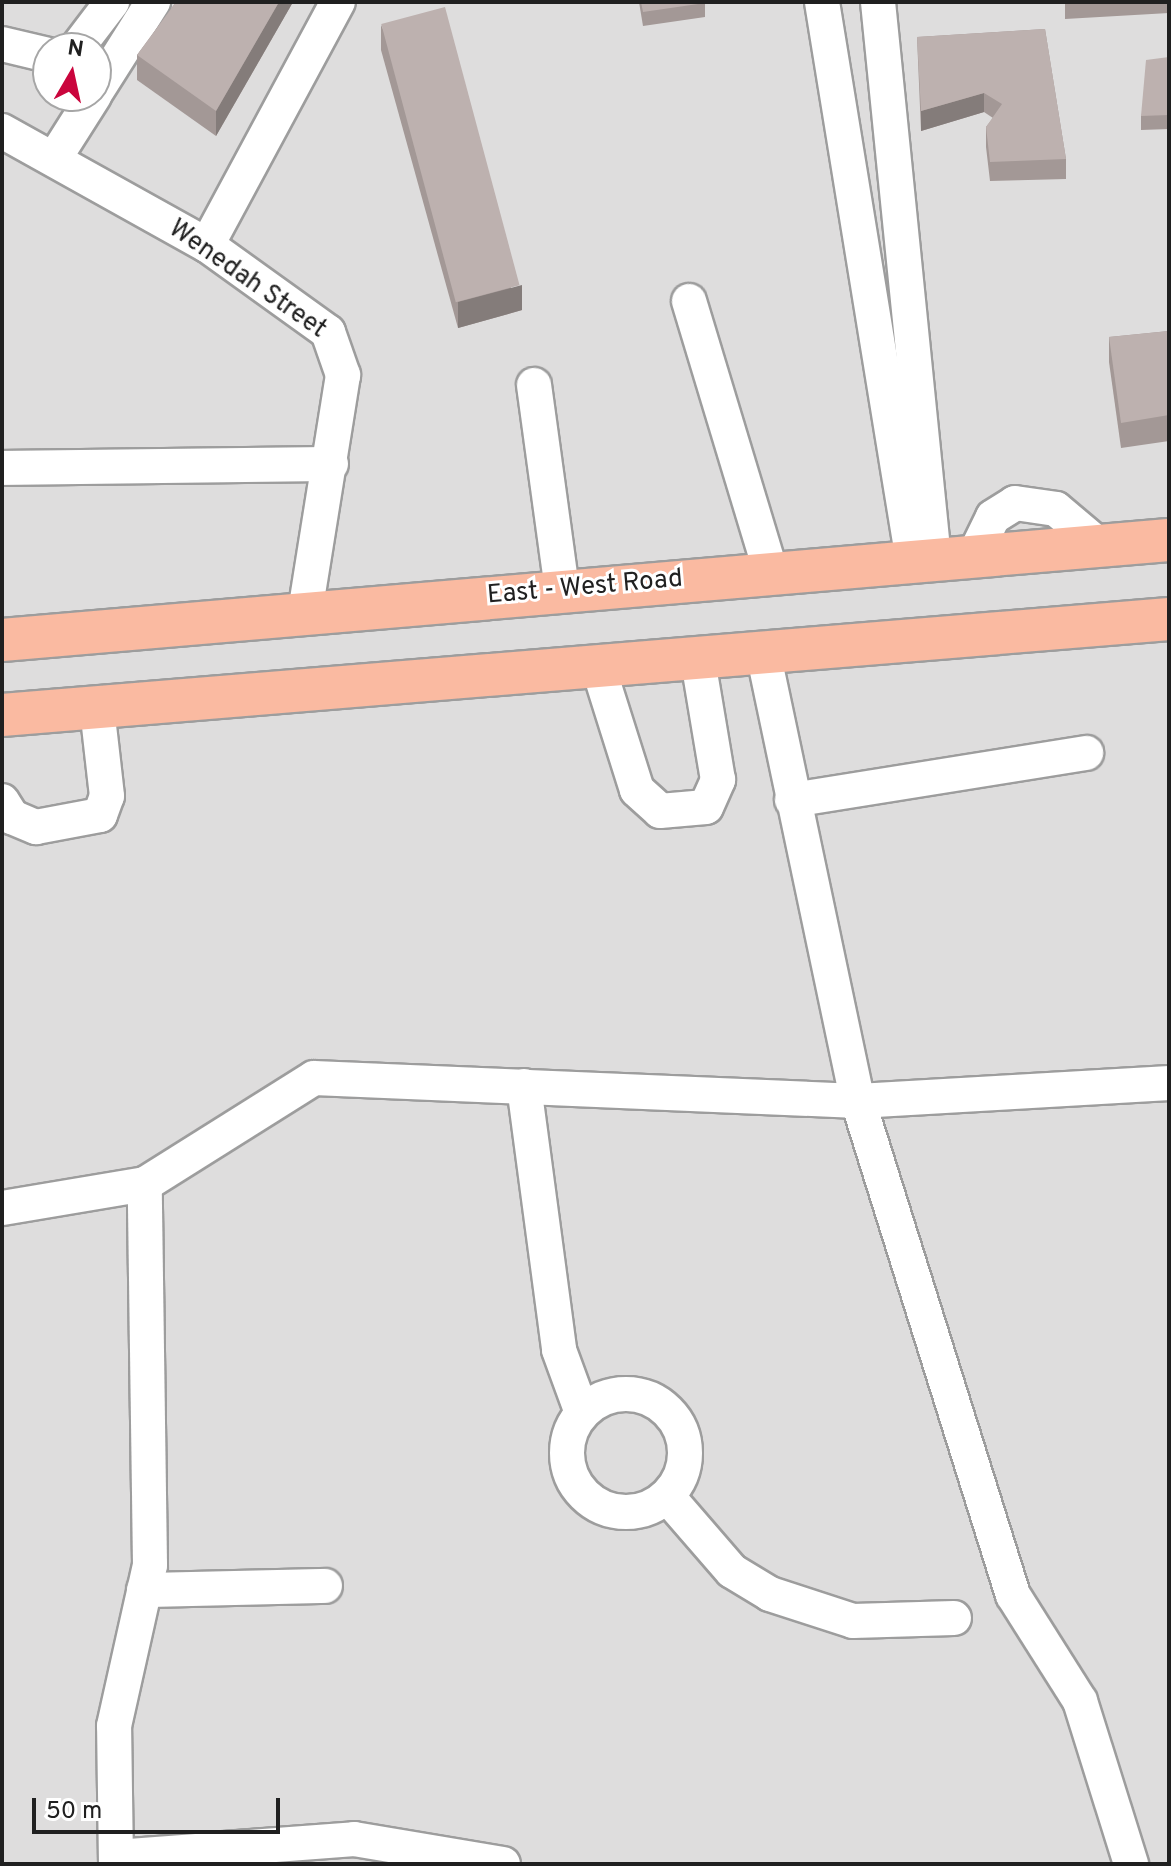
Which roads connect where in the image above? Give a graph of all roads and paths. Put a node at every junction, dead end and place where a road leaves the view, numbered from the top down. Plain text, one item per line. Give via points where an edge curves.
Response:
1 (112, 2) edge
2 (153, 2) edge
3 (338, 2) edge
4 (822, 2) edge
5 (878, 2) edge
6 (89, 32) edge
7 (2, 44) edge
8 (32, 51) edge
9 (112, 67) edge
10 (84, 112) edge
11 (2, 131) edge
12 (54, 159) junction
13 (207, 245) junction
14 (689, 301) dead end
15 (534, 385) dead end
16 (331, 464) junction
17 (2, 468) edge
18 (1169, 540) edge
19 (940, 559) junction
20 (771, 573) junction
21 (562, 590) junction
22 (305, 613) junction
23 (1169, 619) edge
24 (2, 640) edge
25 (763, 652) junction
26 (697, 655) junction
27 (597, 663) junction
28 (97, 708) junction
29 (2, 715) edge
30 (1086, 753) dead end
31 (792, 800) junction
32 (2, 801) edge
33 (1169, 1083) edge
34 (524, 1086) junction
35 (858, 1101) junction
36 (145, 1184) junction
37 (2, 1208) edge
38 (582, 1413) junction
39 (667, 1496) junction
40 (325, 1586) dead end
41 (144, 1590) junction
42 (954, 1618) dead end
43 (116, 1860) edge
44 (503, 1864) edge
45 (1131, 1864) edge

1 - 6 street
2 - 9 street
3 - 13 street
4 - 19 street
5 - 19 street
7 - 8 street
10 - 12 street
11 - 12 street, Wenedah Street
12 - 13 street, Wenedah Street
13 - 16 street, Wenedah Street via 328,332 340,351
14 - 20 street
15 - 21 street
16 - 17 street
16 - 22 street, Wenedah Street
18 - 19 main road, East - West Road
19 - 20 main road, East - West Road
20 - 21 main road, East - West Road
21 - 22 main road, East - West Road
22 - 24 main road, East - West Road
23 - 25 main road
25 - 26 main road
25 - 31 street
26 - 27 main road
26 - 27 street via 718,780 706,807 660,811 637,790
27 - 28 main road
28 - 29 main road
28 - 32 street via 107,796 100,815 36,827 12,817
30 - 31 street
31 - 35 street
33 - 35 street
34 - 35 street
34 - 36 street via 314,1078
34 - 38 street via 559,1350
35 - 45 street via 1013,1595 1080,1701
36 - 37 street
36 - 41 street
38 - 39 street via 567,1454 585,1495 626,1512
38 - 39 street via 604,1397 632,1393 658,1402 677,1421 686,1447 683,1474
39 - 42 street via 732,1571 770,1594 853,1621
40 - 41 street
41 - 43 street via 114,1726
43 - 44 street via 354,1839

